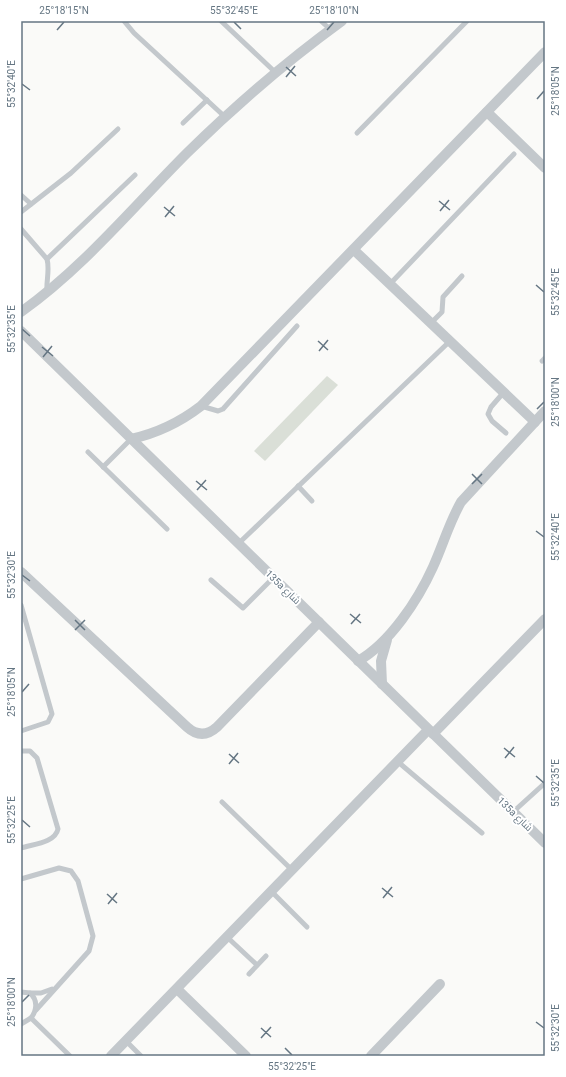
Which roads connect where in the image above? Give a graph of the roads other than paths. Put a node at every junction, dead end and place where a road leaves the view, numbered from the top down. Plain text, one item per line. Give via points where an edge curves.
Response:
1 (124, 21) edge
2 (221, 21) edge
3 (321, 21) edge
4 (342, 21) edge
5 (467, 21) edge
6 (330, 30) junction
7 (545, 52) edge
8 (275, 72) junction
9 (207, 100) junction
10 (488, 112) junction
11 (224, 116) junction
12 (183, 123) dead end
13 (118, 129) dead end
14 (358, 132) dead end
15 (514, 154) dead end
16 (545, 168) edge
17 (135, 175) dead end
18 (21, 195) edge
19 (31, 204) junction
20 (21, 212) edge
21 (21, 230) edge
22 (354, 250) junction
23 (47, 259) junction
24 (462, 276) dead end
25 (390, 284) junction
26 (48, 292) junction
27 (21, 312) edge
28 (431, 324) junction
29 (297, 326) dead end
30 (21, 331) edge
31 (450, 341) junction
32 (504, 392) junction
33 (201, 406) junction
34 (545, 411) edge
35 (535, 422) junction
36 (506, 433) dead end
37 (131, 439) junction
38 (88, 452) dead end
39 (103, 466) junction
40 (298, 486) junction
41 (312, 501) dead end
42 (167, 528) dead end
43 (238, 544) junction
44 (21, 572) edge
45 (274, 578) junction
46 (211, 580) dead end
47 (21, 605) edge
48 (545, 619) edge
49 (318, 622) junction
50 (388, 638) junction
51 (358, 661) junction
52 (382, 684) junction
53 (21, 731) edge
54 (430, 732) junction
55 (21, 751) edge
56 (397, 761) junction
57 (545, 782) edge
58 (222, 802) dead end
59 (513, 812) junction
60 (482, 833) dead end
61 (544, 842) edge
62 (21, 848) edge
63 (292, 870) junction
64 (21, 879) edge
65 (271, 891) junction
66 (307, 927) dead end
67 (227, 937) junction
68 (266, 956) dead end
69 (257, 965) junction
70 (249, 974) dead end
71 (440, 984) dead end
72 (56, 986) junction
73 (176, 989) junction
74 (21, 992) edge
75 (30, 993) junction
76 (36, 1010) junction
77 (31, 1018) junction
78 (21, 1024) edge
79 (126, 1041) junction
80 (70, 1056) edge
81 (112, 1056) edge
82 (141, 1056) edge
83 (246, 1056) edge
84 (371, 1056) edge

1 - 9 lane
2 - 8 lane
3 - 6 lane
4 - 6 street
5 - 14 lane
6 - 8 street
7 - 10 street
8 - 11 street
9 - 11 lane
9 - 12 lane
10 - 16 street
10 - 22 street
11 - 26 street via 94,250
13 - 19 lane via 77,169
15 - 25 lane
17 - 23 lane
18 - 19 lane
19 - 20 lane
21 - 23 lane
22 - 25 street
22 - 33 street
23 - 26 lane
24 - 28 lane via 443,297 442,312
25 - 28 street
26 - 27 street
28 - 31 street
29 - 33 lane via 224,409 218,411
30 - 37 street, 135a شارع
31 - 32 street
31 - 40 lane
32 - 35 street
32 - 36 lane via 488,414
33 - 37 street via 168,428
34 - 35 street
35 - 50 street via 462,502 452,518 421,590
37 - 39 lane
37 - 43 street, 135a شارع
38 - 39 lane
39 - 42 lane
40 - 41 lane
40 - 43 lane
43 - 45 street, 135a شارع
44 - 49 street via 187,727 199,734 206,734 218,727
45 - 46 lane via 243,608
45 - 49 street, 135a شارع
47 - 53 lane via 52,714 48,722
48 - 54 street
49 - 51 street, 135a شارع
50 - 51 street
50 - 52 street via 381,661
51 - 52 street, 135a شارع
52 - 54 street, 135a شارع
54 - 56 street
54 - 59 street, 135a شارع
55 - 62 lane via 30,751 37,758 58,828 51,839
56 - 60 lane
56 - 63 street
57 - 59 lane
58 - 63 lane
59 - 61 street, 135a شارع
63 - 65 street
64 - 72 lane via 59,868 71,871 78,881 93,942 89,951
65 - 66 lane
65 - 67 street
67 - 69 lane
67 - 73 street
68 - 69 lane
69 - 70 lane
71 - 84 street
72 - 75 lane via 41,993
72 - 76 lane
73 - 79 street
73 - 83 street
74 - 75 lane
75 - 76 lane via 35,1000
76 - 77 lane
77 - 78 lane
77 - 80 lane
79 - 81 street
79 - 82 lane

